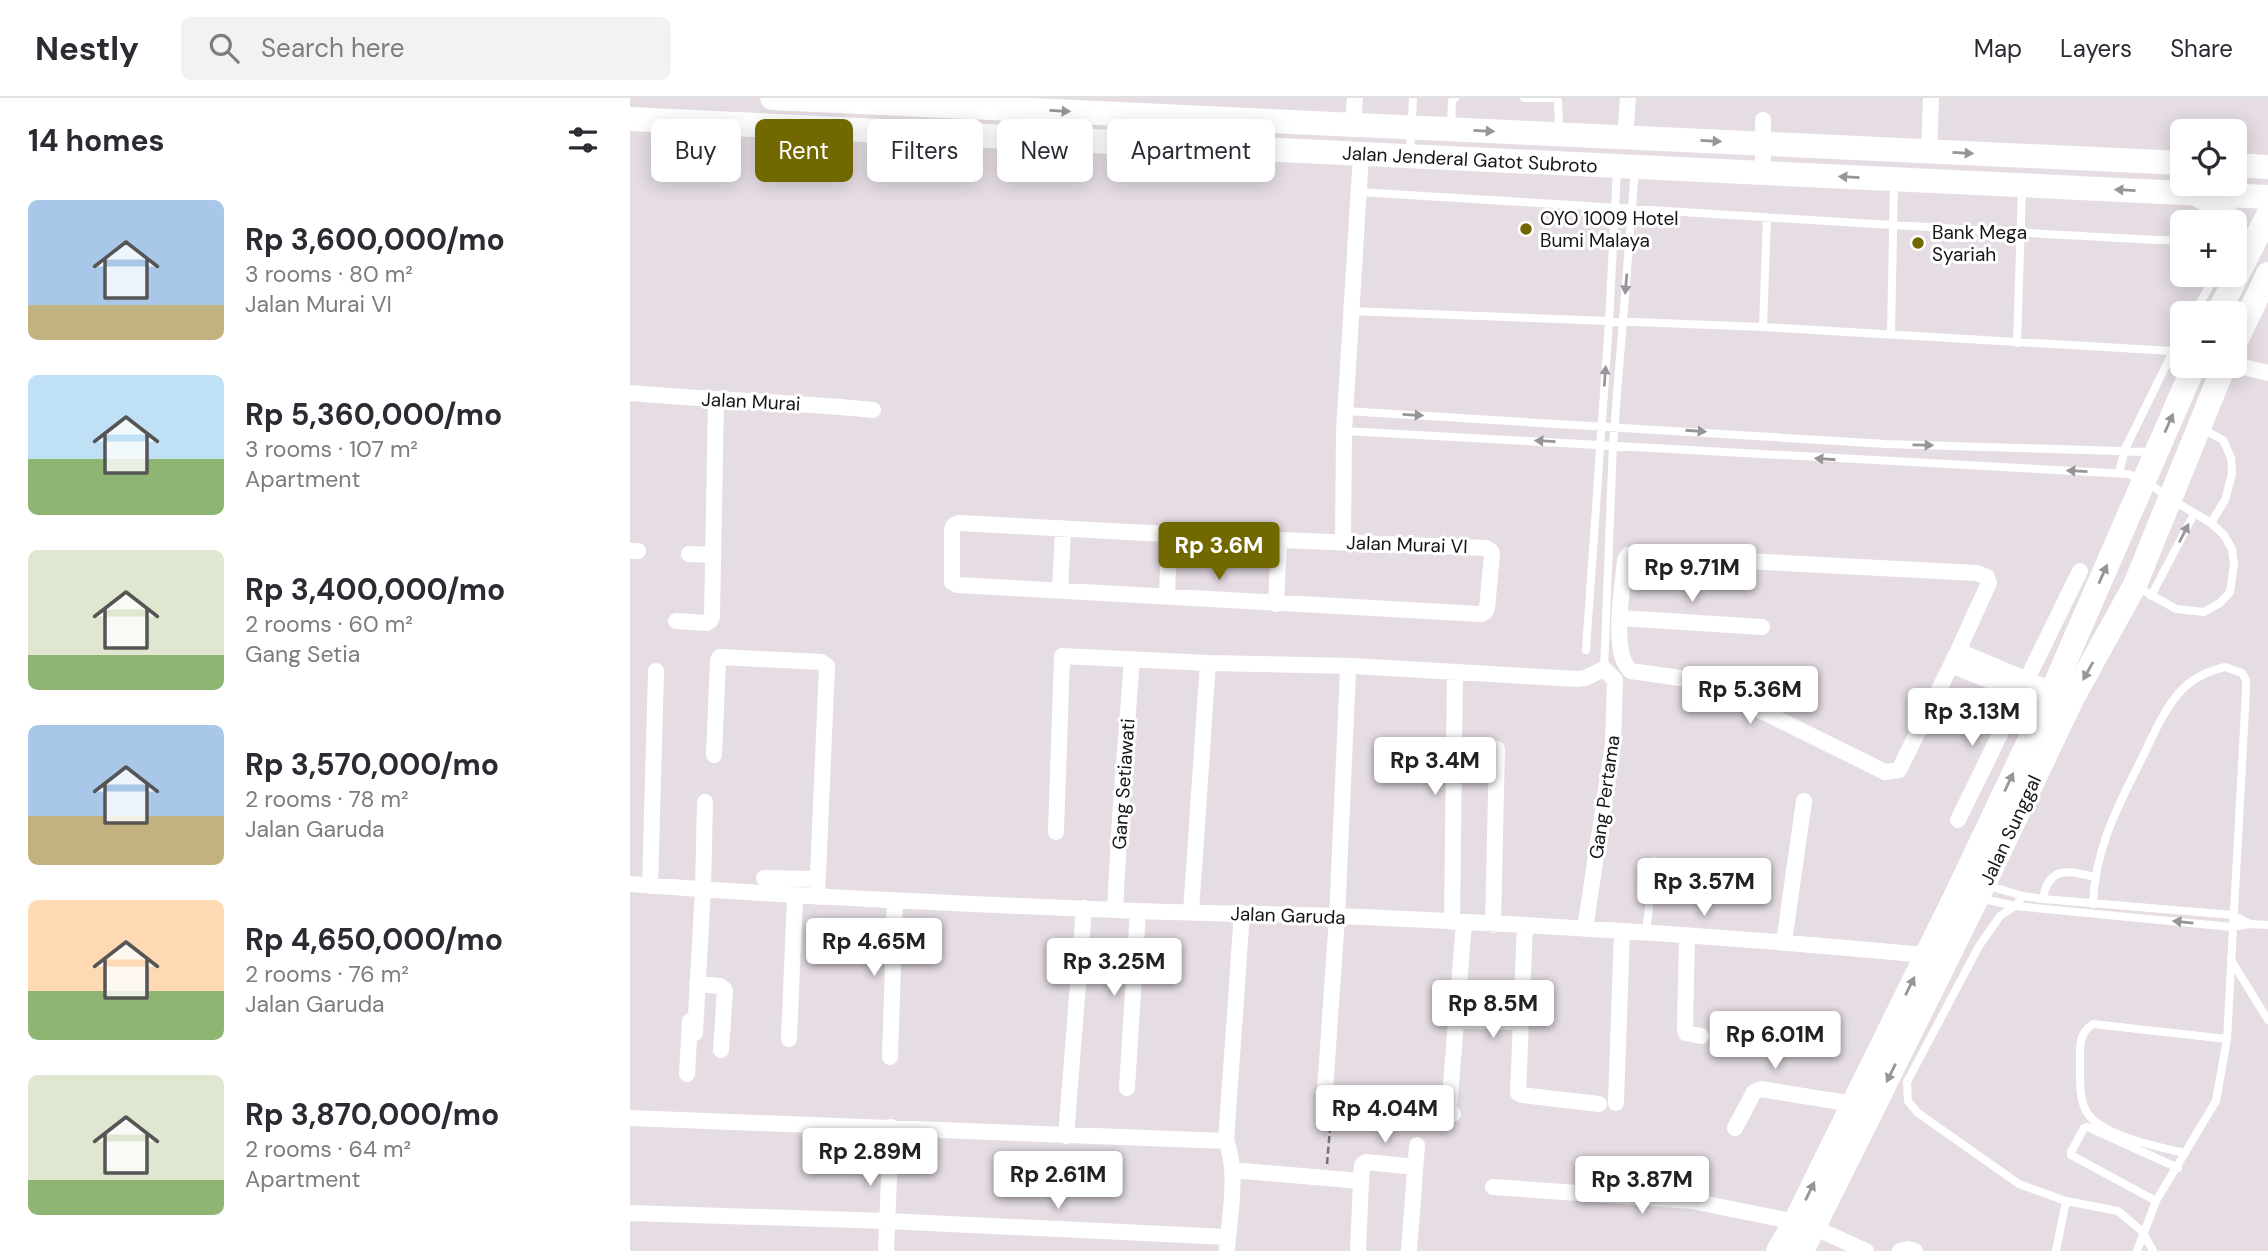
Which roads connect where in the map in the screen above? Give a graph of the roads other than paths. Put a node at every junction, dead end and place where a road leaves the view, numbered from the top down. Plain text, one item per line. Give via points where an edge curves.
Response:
1 (772, 98) edge
2 (1355, 98) edge
3 (1413, 98) edge
4 (1454, 98) edge
5 (1524, 98) edge
6 (1628, 98) edge
7 (1931, 98) edge
8 (879, 100) edge
9 (927, 102) edge
10 (987, 103) edge
11 (630, 119) edge
12 (1353, 125) junction
13 (1411, 128) junction
14 (1451, 130) junction
15 (1763, 132) junction
16 (1559, 135) junction
17 (1625, 137) junction
18 (1929, 152) junction
19 (1361, 154) junction
20 (1410, 156) junction
21 (2170, 162) edge
22 (2247, 166) edge
23 (1626, 167) junction
24 (2268, 167) edge
25 (1763, 173) junction
26 (1894, 179) junction
27 (2022, 185) junction
28 (1358, 192) junction
29 (2170, 192) edge
30 (2199, 196) edge
31 (2247, 196) edge
32 (2268, 197) edge
33 (1614, 207) junction
34 (1632, 208) junction
35 (2222, 210) edge
36 (2268, 215) edge
37 (1767, 217) junction
38 (1894, 225) junction
39 (2021, 233) junction
40 (2170, 240) edge
41 (2247, 247) edge
42 (2268, 274) edge
43 (2218, 287) edge
44 (2205, 301) edge
45 (1350, 311) junction
46 (2247, 318) edge
47 (1609, 321) junction
48 (1622, 322) junction
49 (1763, 327) junction
50 (1891, 334) junction
51 (2017, 343) junction
52 (2170, 351) edge
53 (2170, 355) edge
54 (2247, 368) edge
55 (2268, 373) edge
56 (2189, 378) edge
57 (2219, 378) edge
58 (630, 393) edge
59 (716, 400) junction
60 (873, 410) dead end
61 (1345, 411) junction
62 (1602, 426) junction
63 (1614, 426) junction
64 (2199, 427) junction
65 (1344, 431) junction
66 (1601, 444) junction
67 (1613, 444) junction
68 (1886, 444) junction
69 (2125, 449) junction
70 (2156, 452) junction
71 (1885, 463) junction
72 (2119, 473) junction
73 (2144, 480) junction
74 (2169, 498) junction
75 (2194, 514) junction
76 (2211, 523) junction
77 (1063, 528) junction
78 (1169, 535) junction
79 (1279, 540) junction
80 (1343, 541) junction
81 (689, 554) dead end
82 (713, 555) junction
83 (1607, 555) junction
84 (1592, 556) junction
85 (2080, 571) dead end
86 (1060, 591) junction
87 (2143, 591) junction
88 (1167, 597) junction
89 (1276, 604) junction
90 (1620, 618) junction
91 (677, 621) dead end
92 (1762, 627) dead end
93 (1586, 650) dead end
94 (1955, 658) junction
95 (1132, 660) junction
96 (1208, 663) junction
97 (1604, 669) junction
98 (656, 671) dead end
99 (1348, 671) dead end
100 (1455, 672) junction
101 (2023, 686) junction
102 (2059, 701) junction
103 (1497, 749) dead end
104 (714, 755) dead end
105 (1804, 801) dead end
106 (705, 802) dead end
107 (1958, 820) dead end
108 (1056, 832) dead end
109 (1654, 862) dead end
110 (2094, 877) junction
111 (764, 878) dead end
112 (816, 879) junction
113 (630, 884) edge
114 (650, 886) junction
115 (1971, 888) junction
116 (699, 889) junction
117 (796, 896) junction
118 (2023, 896) junction
119 (817, 897) junction
120 (2043, 899) junction
121 (895, 901) junction
122 (2092, 904) junction
123 (2015, 906) junction
124 (1084, 908) junction
125 (1115, 909) junction
126 (1138, 911) junction
127 (1191, 912) junction
128 (1242, 913) junction
129 (2233, 915) junction
130 (1337, 917) junction
131 (1458, 923) junction
132 (2250, 924) junction
133 (1493, 925) junction
134 (1525, 925) junction
135 (2268, 925) edge
136 (2232, 927) junction
137 (1585, 929) junction
138 (1622, 932) junction
139 (1646, 933) junction
140 (1687, 936) junction
141 (1784, 942) junction
142 (1935, 959) junction
143 (2231, 960) junction
144 (697, 984) junction
145 (2268, 1020) edge
146 (1464, 1021) dead end
147 (1522, 1022) junction
148 (695, 1033) dead end
149 (1701, 1036) dead end
150 (789, 1039) dead end
151 (2227, 1040) junction
152 (722, 1050) dead end
153 (890, 1057) dead end
154 (687, 1074) dead end
155 (1126, 1088) dead end
156 (1325, 1090) dead end
157 (1616, 1103) dead end
158 (1599, 1104) dead end
159 (1853, 1104) junction
160 (1454, 1114) dead end
161 (630, 1118) edge
162 (891, 1127) junction
163 (1735, 1128) dead end
164 (1066, 1136) junction
165 (1226, 1141) junction
166 (1417, 1145) dead end
167 (2185, 1153) junction
168 (1415, 1167) junction
169 (2178, 1168) junction
170 (1232, 1170) junction
171 (1361, 1181) junction
172 (1493, 1187) dead end
173 (2066, 1201) junction
174 (2156, 1201) junction
175 (630, 1213) edge
176 (887, 1221) junction
177 (1805, 1225) junction
178 (2143, 1232) junction
179 (1227, 1244) edge
180 (886, 1251) edge
181 (1359, 1251) edge
182 (1409, 1251) edge
183 (1778, 1251) edge
184 (1802, 1251) edge
185 (1866, 1251) edge
186 (1900, 1251) edge
187 (1915, 1251) edge
188 (2056, 1251) edge
189 (2137, 1251) edge
190 (2153, 1251) edge

1 - 8 main road, Jalan Jenderal Gatot Subroto
2 - 12 street
3 - 13 lane
4 - 14 lane
5 - 16 lane via 1558,101
6 - 17 street
7 - 18 street
8 - 9 main road, Jalan Jenderal Gatot Subroto
9 - 10 main road, Jalan Jenderal Gatot Subroto
10 -> 12 main road, Jalan Jenderal Gatot Subroto
11 - 19 main road, Jalan Jenderal Gatot Subroto
12 - 13 main road, Jalan Jenderal Gatot Subroto
13 - 14 main road, Jalan Jenderal Gatot Subroto
13 - 20 lane
14 -> 16 main road, Jalan Jenderal Gatot Subroto
17 -> 15 main road, Jalan Jenderal Gatot Subroto
15 - 18 main road, Jalan Jenderal Gatot Subroto
15 - 25 street
16 - 17 main road, Jalan Jenderal Gatot Subroto
18 -> 21 main road, Jalan Jenderal Gatot Subroto
19 - 20 main road, Jalan Jenderal Gatot Subroto
19 - 28 street
20 - 23 main road, Jalan Jenderal Gatot Subroto
22 - 24 main road
23 - 25 main road, Jalan Jenderal Gatot Subroto
23 - 33 lane
23 - 34 lane
26 -> 25 main road, Jalan Jenderal Gatot Subroto
26 - 27 main road, Jalan Jenderal Gatot Subroto
26 - 38 lane
29 -> 27 main road, Jalan Jenderal Gatot Subroto
27 - 39 lane
28 - 33 lane
28 - 45 street
30 - 35 main road
31 - 32 main road, Jalan Jenderal Gatot Subroto
33 - 34 lane
33 - 47 lane
34 - 37 lane
34 -> 48 lane
36 - 41 main road
37 - 38 lane
37 - 49 lane
38 - 39 lane
38 - 50 lane
39 - 40 lane
39 - 51 lane
42 - 46 main road
43 - 44 lane
45 - 47 lane
45 - 61 street
47 - 48 lane
62 -> 47 lane
48 - 49 lane
48 - 63 lane
49 - 50 lane
50 - 51 lane
51 - 52 lane
53 - 69 lane
54 - 55 street
70 -> 56 main road, Jalan Sunggal
57 - 64 main road, Jalan Sunggal
58 - 59 street, Jalan Murai
59 - 60 street, Jalan Murai
59 - 82 street
61 -> 62 lane
61 - 65 street
62 - 63 lane
62 - 66 lane
63 - 67 lane
63 -> 68 lane
64 - 74 main road, Jalan Sunggal
64 - 76 lane via 2223,440 2231,458 2229,489
66 -> 65 lane
65 - 80 street
66 - 67 lane
66 - 84 lane
71 -> 67 lane
67 - 83 lane
68 -> 69 lane
68 - 71 lane
69 - 70 lane
69 - 72 lane
70 - 73 main road, Jalan Sunggal
72 -> 71 lane
72 - 73 lane
73 - 74 lane
102 -> 73 main road, Jalan Sunggal
74 - 75 lane
74 - 87 main road, Jalan Sunggal
75 - 76 lane
87 -> 75 lane
76 - 87 lane via 2232,549 2230,592 2213,608 2194,613
77 - 78 street, Jalan Murai VI
77 - 86 street
77 - 86 street, Jalan Murai VI via 959,523 953,529 955,585
78 - 79 street, Jalan Murai VI
78 - 88 street
79 - 80 street, Jalan Murai VI
79 - 89 street
80 - 89 street, Jalan Murai VI via 1489,548 1485,612
81 - 82 street
82 - 91 street via 711,619 706,623
83 - 84 lane
83 - 97 lane
84 - 93 lane
85 - 101 street
86 - 88 street, Jalan Murai VI
87 -> 102 main road, Jalan Sunggal
88 - 89 street, Jalan Murai VI
90 - 92 street
90 - 94 street via 1620,653 1631,671 1701,681 1885,772 1899,770
90 - 94 street via 1625,560 1630,555 1981,574 1989,583
94 - 101 street
95 - 96 street
95 - 108 street via 1062,656
95 - 125 street, Gang Setiawati
96 - 100 street
96 - 127 street
97 - 100 street via 1577,679
97 - 137 street, Gang Pertama via 1615,680 1613,744
98 - 114 street
99 - 130 street
100 - 131 street
101 - 102 street
101 - 107 street
102 - 115 main road, Jalan Sunggal
103 - 133 street
104 - 112 street via 720,657 827,666
105 - 141 street
106 - 116 street
109 - 139 lane
110 - 120 lane via 2074,872 2054,875 2044,887
110 - 122 lane
110 - 129 lane via 2109,825 2160,722 2179,693 2197,677 2231,667 2246,680
111 - 112 street
112 - 119 street
113 - 114 street, Jalan Garuda
114 - 116 street, Jalan Garuda
115 - 118 lane
115 - 123 lane
115 - 142 main road, Jalan Sunggal
116 - 117 street, Jalan Garuda
116 - 144 street
116 - 154 street
117 - 119 street, Jalan Garuda
117 - 150 street
118 - 120 lane
118 - 123 lane
119 - 121 street, Jalan Garuda
120 - 122 lane
121 - 124 street, Jalan Garuda
121 - 153 street
122 - 129 lane
136 -> 123 lane
123 - 173 lane via 2000,916 1979,946 1907,1082 1908,1101 1918,1113 2020,1184
124 - 125 street, Jalan Garuda
124 - 164 street
125 - 126 street, Jalan Garuda
126 - 127 street, Jalan Garuda
126 - 155 street
127 - 128 street, Jalan Garuda
128 - 130 street, Jalan Garuda
128 - 165 street
129 - 132 lane
129 - 136 lane
130 - 131 street, Jalan Garuda
130 - 156 street
131 - 133 street, Jalan Garuda
131 - 160 street via 1449,1109
132 - 135 lane
132 - 136 lane
133 - 134 street, Jalan Garuda
134 - 137 street, Jalan Garuda
134 - 147 street
136 - 143 lane
137 - 138 street, Jalan Garuda
138 - 139 street, Jalan Garuda
138 - 157 street
139 - 140 street, Jalan Garuda
140 - 141 street, Jalan Garuda
140 - 149 street via 1685,1029
141 - 142 street, Jalan Garuda
159 -> 142 main road, Jalan Sunggal
142 -> 177 main road, Jalan Sunggal
143 - 145 lane
143 - 151 lane
144 - 148 street
144 - 152 street via 724,990
146 - 147 street
147 - 158 street via 1518,1093
151 - 167 lane via 2216,1101
151 - 167 lane via 2093,1024 2083,1032 2080,1077 2090,1117 2125,1138
159 - 163 street via 1761,1089 1754,1092
177 -> 159 main road, Jalan Sunggal
161 - 162 street
162 - 164 street
162 - 176 street
164 - 165 street
165 - 170 street
166 - 168 street
167 - 169 lane
168 - 171 street via 1366,1162
168 - 182 street
169 - 174 lane
169 - 174 lane via 2084,1128 2071,1155
170 - 171 street
170 - 179 street
171 - 181 street
172 - 177 street via 1692,1201
173 - 178 lane via 2118,1211
173 - 188 lane
174 - 178 lane
175 - 176 street
176 - 179 street
176 - 180 street
177 - 183 main road, Jalan Sunggal
177 - 184 main road, Jalan Sunggal
177 - 185 street
178 - 189 lane
178 - 190 lane
186 - 187 street

